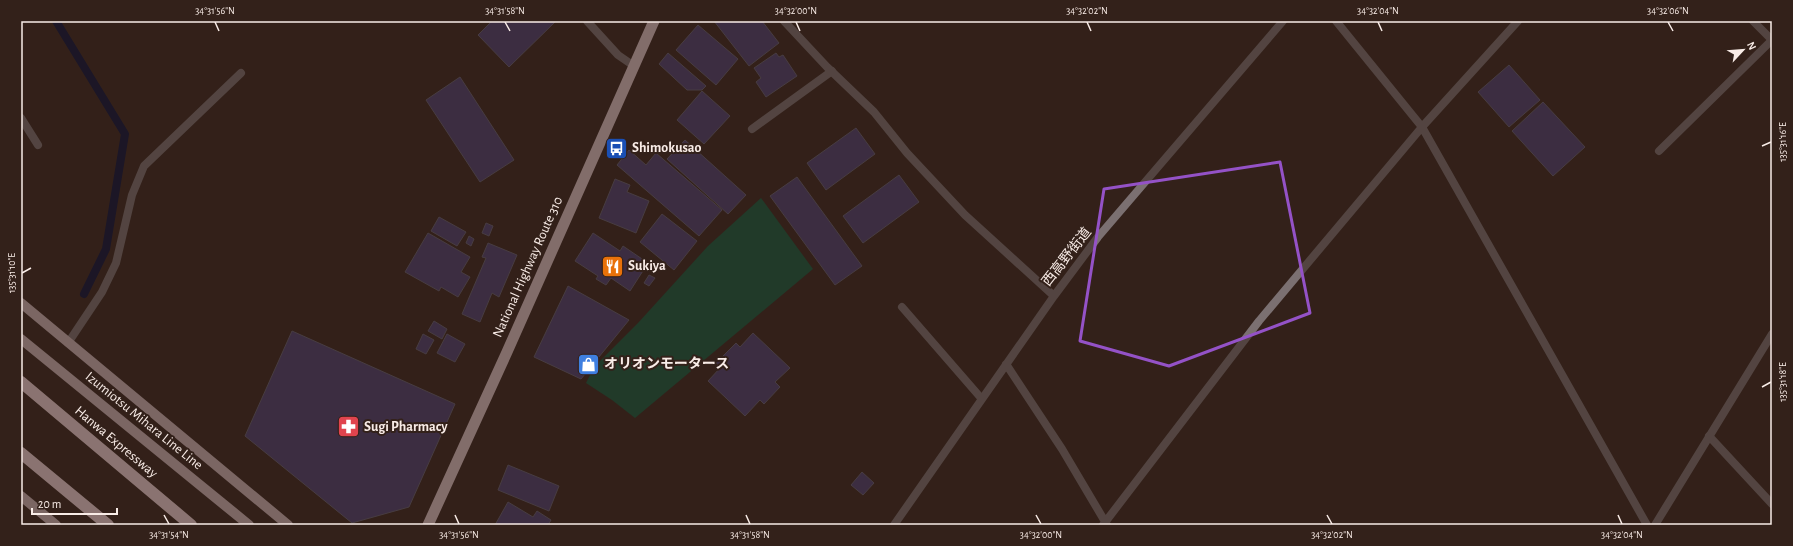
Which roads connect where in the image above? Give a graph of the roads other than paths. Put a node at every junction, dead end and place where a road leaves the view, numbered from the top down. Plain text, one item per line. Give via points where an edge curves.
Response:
1 (587, 21) edge
2 (654, 21) edge
3 (784, 21) edge
4 (1336, 21) edge
5 (1518, 21) edge
6 (1753, 21) edge
7 (1281, 22) edge
8 (634, 66) junction
9 (829, 69) junction
10 (241, 73) dead end
11 (22, 123) edge
12 (1422, 127) junction
13 (752, 129) dead end
14 (38, 145) dead end
15 (1659, 151) dead end
16 (1054, 296) junction
17 (21, 303) edge
18 (902, 306) dead end
19 (1772, 334) edge
20 (21, 339) edge
21 (68, 343) junction
22 (1006, 364) junction
23 (21, 382) edge
24 (981, 398) junction
25 (1709, 436) junction
26 (21, 453) edge
27 (21, 496) edge
28 (1772, 504) edge
29 (1105, 524) edge
30 (56, 525) edge
31 (108, 525) edge
32 (191, 525) edge
33 (249, 525) edge
34 (288, 525) edge
35 (428, 525) edge
36 (894, 525) edge
37 (1647, 525) edge
38 (1654, 525) edge

1 - 8 street via 618,55
2 - 8 highway, National Highway Route 310
3 - 9 street
4 - 12 street
5 - 12 street
6 - 15 street via 1772,40
7 - 16 street, 西高野街道 via 1098,238
8 - 35 highway, National Highway Route 310
9 - 13 street
9 - 16 street via 874,112 907,153 965,215
10 - 21 street via 144,166 132,195 116,263 102,292
11 - 14 street
12 - 29 street via 1259,321
12 - 37 street
16 - 22 street, 西高野街道
17 - 21 main road
18 - 24 street
19 - 25 street
20 - 33 main road, Izumiotsu Mihara Line Line
21 - 34 main road
22 - 24 street, 西高野街道
22 - 29 street via 1062,449
23 - 32 highway, Hanwa Expressway
24 - 36 street, 西高野街道
25 - 28 street
25 - 38 street
26 - 31 highway
27 - 30 main road

